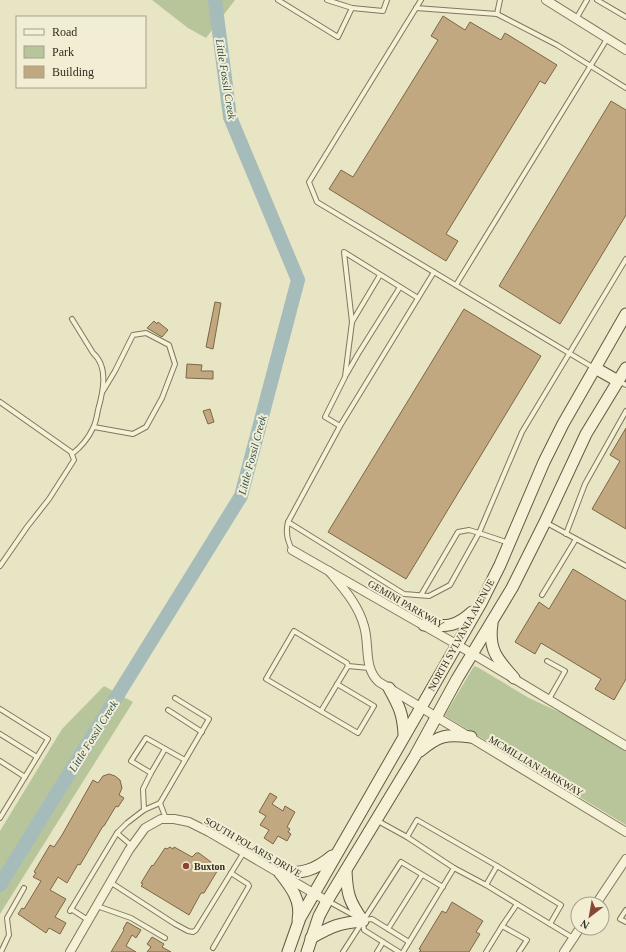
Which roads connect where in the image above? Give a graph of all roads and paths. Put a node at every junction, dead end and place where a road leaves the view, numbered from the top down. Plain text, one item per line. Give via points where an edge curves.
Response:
1 (278, 0) edge
2 (327, 0) edge
3 (387, 0) edge
4 (421, 0) edge
5 (500, 0) edge
6 (546, 0) edge
7 (587, 0) edge
8 (597, 0) edge
9 (333, 1) edge
10 (352, 8) junction
11 (416, 8) junction
12 (498, 14) junction
13 (626, 18) edge
14 (576, 19) junction
15 (607, 38) junction
16 (626, 50) edge
17 (590, 66) junction
18 (626, 88) edge
19 (626, 259) edge
20 (434, 272) junction
21 (380, 275) junction
22 (456, 285) junction
23 (400, 287) junction
24 (418, 298) junction
25 (626, 314) edge
26 (72, 318) dead end
27 (352, 322) junction
28 (569, 353) junction
29 (595, 368) junction
30 (626, 368) edge
31 (345, 377) junction
32 (622, 383) edge
33 (103, 392) junction
34 (0, 402) edge
35 (626, 411) edge
36 (340, 426) junction
37 (94, 427) junction
38 (72, 454) junction
39 (288, 522) junction
40 (545, 522) junction
41 (479, 533) junction
42 (566, 534) junction
43 (576, 539) junction
44 (509, 543) junction
45 (292, 550) joint
46 (0, 566) edge
47 (626, 566) edge
48 (329, 571) junction
49 (421, 595) junction
50 (542, 595) dead end
51 (481, 602) junction
52 (493, 619) junction
53 (424, 625) junction
54 (456, 644) junction
55 (473, 654) junction
56 (547, 661) dead end
57 (348, 666) junction
58 (369, 668) junction
59 (514, 678) junction
60 (338, 684) junction
61 (389, 688) junction
62 (175, 698) dead end
63 (548, 700) junction
64 (420, 708) junction
65 (0, 709) edge
66 (168, 710) dead end
67 (321, 711) junction
68 (436, 716) junction
69 (202, 732) junction
70 (0, 734) edge
71 (404, 735) junction
72 (470, 737) junction
73 (626, 746) edge
74 (165, 749) junction
75 (415, 756) junction
76 (37, 757) junction
77 (185, 760) junction
78 (0, 761) edge
79 (150, 773) junction
80 (25, 777) junction
81 (160, 803) junction
82 (144, 810) junction
83 (1, 815) edge
84 (166, 819) junction
85 (376, 820) junction
86 (626, 832) edge
87 (117, 833) junction
88 (407, 837) junction
89 (132, 846) junction
90 (339, 849) junction
91 (244, 852) junction
92 (626, 859) edge
93 (497, 866) junction
94 (454, 868) junction
95 (346, 870) junction
96 (231, 873) junction
97 (280, 873) junction
98 (422, 875) junction
99 (110, 882) junction
100 (486, 885) junction
101 (442, 887) junction
102 (24, 888) dead end
103 (314, 893) junction
104 (601, 896) edge
105 (327, 901) junction
106 (517, 904) junction
107 (97, 906) junction
108 (626, 910) edge
109 (89, 920) junction
110 (362, 920) junction
111 (626, 922) edge
112 (550, 924) junction
113 (502, 926) junction
114 (297, 928) junction
115 (388, 929) junction
116 (165, 938) dead end
117 (311, 938) junction
118 (573, 938) joint
119 (383, 942) junction
120 (409, 942) junction
121 (213, 948) dead end
122 (1, 952) edge
123 (70, 952) edge
124 (288, 952) edge
125 (307, 952) edge
126 (343, 952) edge
127 (377, 952) edge
128 (398, 952) edge
129 (403, 952) edge
130 (486, 952) edge
131 (519, 952) edge
132 (564, 952) edge

1 - 10 lane via 338,37
2 - 9 lane
3 - 10 lane via 383,12
4 - 11 lane
5 - 12 lane
6 - 14 street
7 - 14 lane
8 - 13 lane
9 - 10 lane
11 - 12 lane
11 - 20 lane via 309,182 317,202
12 - 17 lane via 557,45
14 - 15 street
15 - 16 street
15 - 17 lane
17 - 18 lane
17 - 22 lane
19 - 28 lane
20 - 22 lane
20 - 24 lane
21 - 23 lane
21 - 27 lane
21 - 27 lane via 344,252
22 - 28 lane
23 - 24 lane
23 - 31 lane
24 - 36 lane
25 - 29 main road, NORTH SYLVANIA AVENUE
26 - 33 lane via 97,357 103,373
27 - 31 lane
28 - 29 lane
28 - 41 lane via 522,432
29 - 32 main road
29 - 44 main road, NORTH SYLVANIA AVENUE via 544,462
30 - 32 main road, NORTH SYLVANIA AVENUE
31 - 36 lane via 325,417
32 - 40 main road, NORTH SYLVANIA AVENUE via 586,434
33 - 37 lane
33 - 37 lane via 133,335 146,333 169,345 175,364 162,398 146,427 133,434
34 - 38 lane
35 - 42 lane via 585,484
36 - 39 lane
37 - 38 lane via 84,444
38 - 46 lane via 74,460 67,472
39 - 45 lane via 287,538
39 - 49 lane via 404,594
40 - 42 lane
40 - 52 main road, NORTH SYLVANIA AVENUE via 512,588
41 - 44 lane
41 - 49 lane via 450,585 429,596
41 - 49 lane via 469,530 458,532
42 - 43 lane
43 - 47 lane
43 - 50 lane
44 - 51 main road, NORTH SYLVANIA AVENUE
45 - 48 street, GEMINI PARKWAY
48 - 53 street, GEMINI PARKWAY
48 - 58 street, GEMINI PARKWAY via 360,613 365,627
51 - 53 main road via 470,614 450,626
51 - 54 main road, NORTH SYLVANIA AVENUE
52 - 55 main road, NORTH SYLVANIA AVENUE
52 - 59 main road via 490,634 493,650 497,659
53 - 54 street, GEMINI PARKWAY
54 - 55 street, GEMINI PARKWAY
54 - 64 main road, NORTH SYLVANIA AVENUE
55 - 59 street
55 - 68 main road, NORTH SYLVANIA AVENUE
56 - 63 lane via 565,671
57 - 58 lane
57 - 60 lane
57 - 67 lane via 294,631 266,679
58 - 61 street via 374,678
59 - 63 street
60 - 67 lane
60 - 67 lane via 374,706 358,733
61 - 64 street
61 - 71 main road via 400,708
62 - 69 lane via 209,719
63 - 73 street
64 - 68 street
64 - 71 main road, NORTH SYLVANIA AVENUE
65 - 76 lane via 48,739
66 - 69 lane
68 - 72 street, MCMILLIAN PARKWAY
68 - 75 main road, NORTH SYLVANIA AVENUE
69 - 77 lane
70 - 76 lane
71 - 90 main road, NORTH SYLVANIA AVENUE
72 - 75 main road via 448,735 430,742
72 - 86 street, MCMILLIAN PARKWAY
74 - 77 lane
74 - 79 lane
74 - 79 lane via 146,738 131,761
75 - 85 main road, NORTH SYLVANIA AVENUE
76 - 80 lane
77 - 81 lane
78 - 80 lane
79 - 82 lane via 143,789
80 - 83 lane
81 - 82 lane
81 - 84 lane
82 - 87 lane
84 - 89 street, SOUTH POLARIS DRIVE via 145,828
84 - 91 street, SOUTH POLARIS DRIVE via 189,822
85 - 88 lane
85 - 95 main road, NORTH SYLVANIA AVENUE
87 - 89 lane
87 - 109 lane via 70,910
88 - 93 lane via 417,820
88 - 94 lane
89 - 99 street, SOUTH POLARIS DRIVE
90 - 97 main road via 321,865 307,871
90 - 103 main road, NORTH SYLVANIA AVENUE
91 - 96 lane
91 - 97 street, SOUTH POLARIS DRIVE
92 - 104 street
93 - 100 lane
93 - 112 lane via 561,905
94 - 100 lane
94 - 101 lane
95 - 105 main road, NORTH SYLVANIA AVENUE
95 - 110 main road via 350,900
96 - 99 lane via 193,932 175,924
96 - 121 lane via 249,886
97 - 103 street, SOUTH POLARIS DRIVE
97 - 114 main road via 299,903
98 - 101 lane
98 - 110 lane via 401,862
98 - 115 lane
99 - 107 street, SOUTH POLARIS DRIVE
100 - 106 lane
101 - 120 lane
102 - 122 lane via 7,918 9,935
103 - 105 street, SOUTH POLARIS DRIVE
103 - 114 main road, NORTH SYLVANIA AVENUE
105 - 110 lane
105 - 117 main road, NORTH SYLVANIA AVENUE
106 - 112 lane
106 - 113 lane
107 - 109 street, SOUTH POLARIS DRIVE
107 - 116 lane via 132,918
108 - 111 lane via 620,919
109 - 123 street, SOUTH POLARIS DRIVE
110 - 115 lane via 372,919
110 - 117 main road via 332,926
110 - 119 lane via 364,930
110 - 126 lane
112 - 118 lane
113 - 130 lane
113 - 131 lane via 527,940
114 - 124 main road, NORTH SYLVANIA AVENUE
115 - 120 lane
117 - 125 main road, NORTH SYLVANIA AVENUE
118 - 132 street
119 - 127 lane
119 - 128 lane
120 - 129 lane

